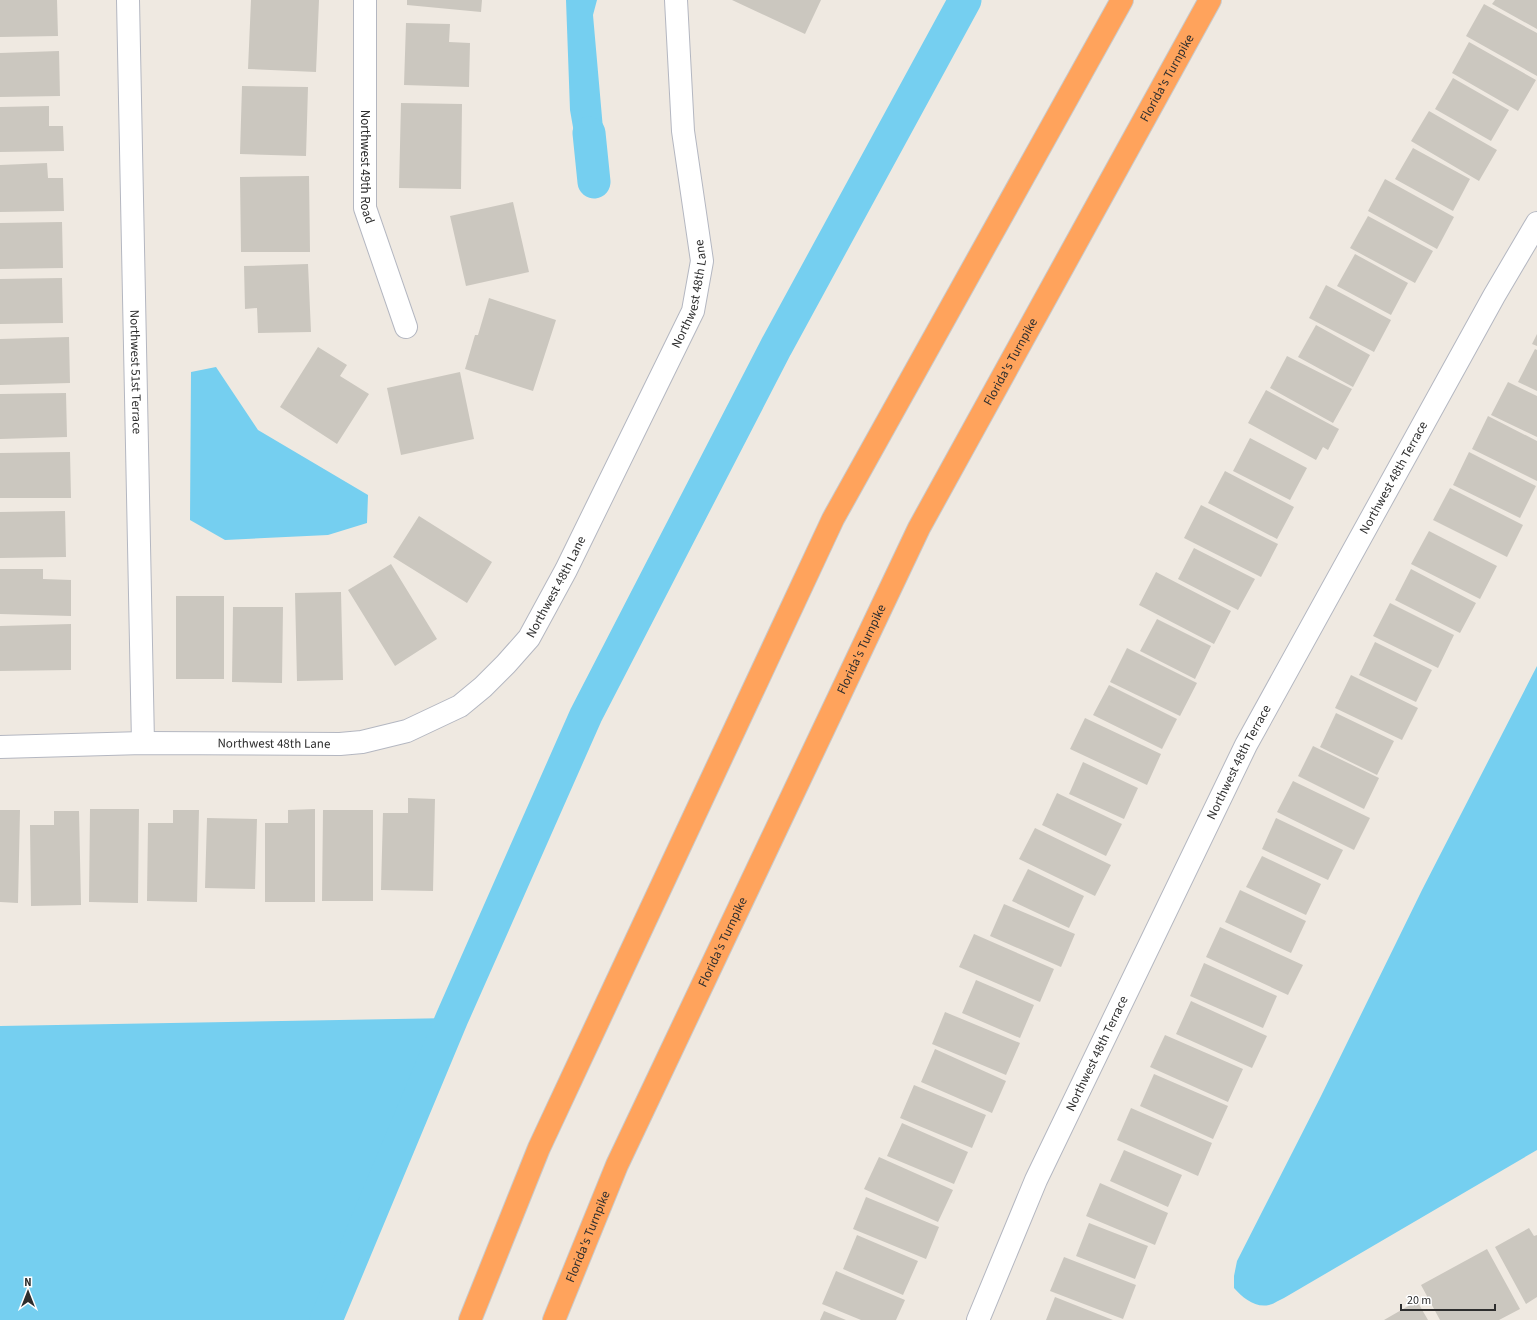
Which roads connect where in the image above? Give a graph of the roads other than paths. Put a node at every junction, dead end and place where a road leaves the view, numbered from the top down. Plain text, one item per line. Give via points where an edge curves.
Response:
1 (128, 0) edge
2 (365, 0) edge
3 (676, 0) edge
4 (1122, 0) edge
5 (1210, 0) edge
6 (1537, 223) edge
7 (406, 326) dead end
8 (143, 743) junction
9 (0, 747) edge
10 (470, 1320) edge
11 (554, 1320) edge
12 (978, 1320) edge

1 - 8 street, Northwest 51st Terrace
2 - 7 street, Northwest 49th Road via 365,208
3 - 8 street, Northwest 48th Lane via 683,131 702,261 694,311 566,570 529,638 483,687 460,706 407,731 385,737 340,744
4 - 10 highway via 833,519 539,1148
5 - 11 highway, Florida's Turnpike via 919,528 616,1165
6 - 12 street, Northwest 48th Terrace via 1494,296 1246,745 1036,1180
8 - 9 street, Northwest 48th Lane

